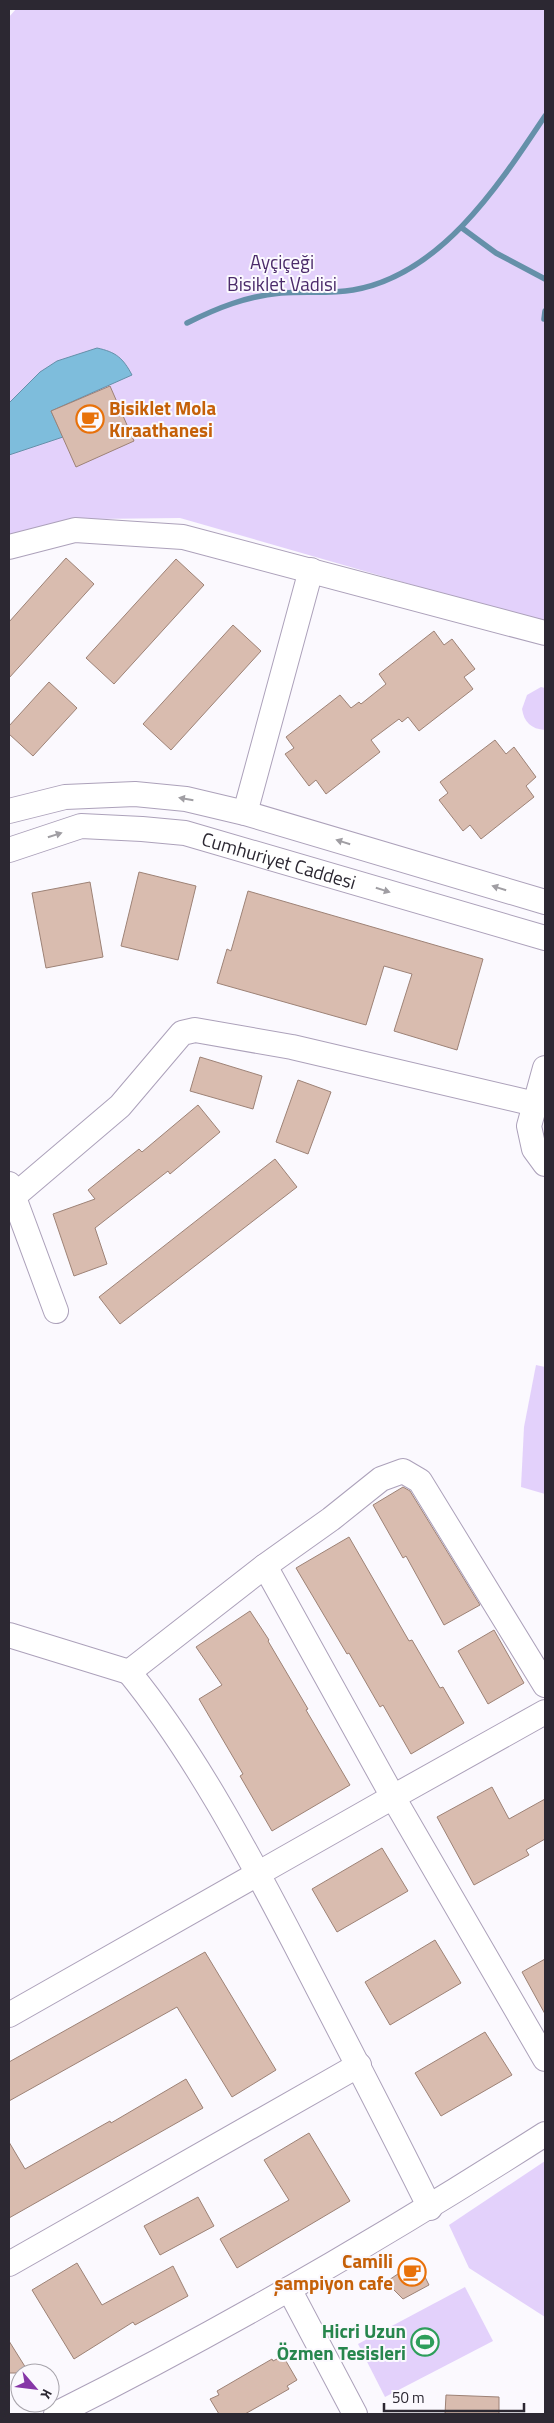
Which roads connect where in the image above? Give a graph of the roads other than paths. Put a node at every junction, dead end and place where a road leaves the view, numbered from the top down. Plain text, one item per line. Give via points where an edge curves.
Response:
1 (9, 547) edge
2 (311, 570) junction
3 (545, 633) edge
4 (9, 811) edge
5 (244, 813) junction
6 (9, 850) edge
7 (545, 902) edge
8 (545, 938) edge
9 (545, 1068) edge
10 (535, 1104) junction
11 (545, 1164) edge
12 (11, 1191) edge
13 (56, 1311) dead end
14 (265, 1566) junction
15 (9, 1635) edge
16 (129, 1672) junction
17 (545, 1685) edge
18 (545, 1712) edge
19 (393, 1797) junction
20 (258, 1874) junction
21 (9, 2015) edge
22 (545, 2059) edge
23 (360, 2065) junction
24 (545, 2134) edge
25 (430, 2208) junction
26 (9, 2264) edge
27 (289, 2289) junction
28 (87, 2407) edge
29 (56, 2414) edge
30 (355, 2414) edge

1 - 2 street via 75,530 183,538
2 - 3 street
2 - 5 street
5 -> 4 street, Cumhuriyet Caddesi via 186,798 135,794 65,797
7 -> 5 street, Cumhuriyet Caddesi
6 -> 8 street, Cumhuriyet Caddesi via 81,826 185,833
9 - 10 street
10 - 11 street via 529,1126 534,1149
10 - 12 street via 292,1047 195,1030 182,1033 120,1106
12 - 13 street
14 - 16 street
14 - 17 street via 381,1479 403,1471 420,1480
14 - 19 street
15 - 16 street
16 - 20 street via 153,1701
18 - 19 street
19 - 20 street
19 - 22 street
20 - 21 street
20 - 23 street
23 - 25 street
23 - 26 street
24 - 25 street
25 - 27 street
27 - 28 street
27 - 30 street
28 - 29 street

